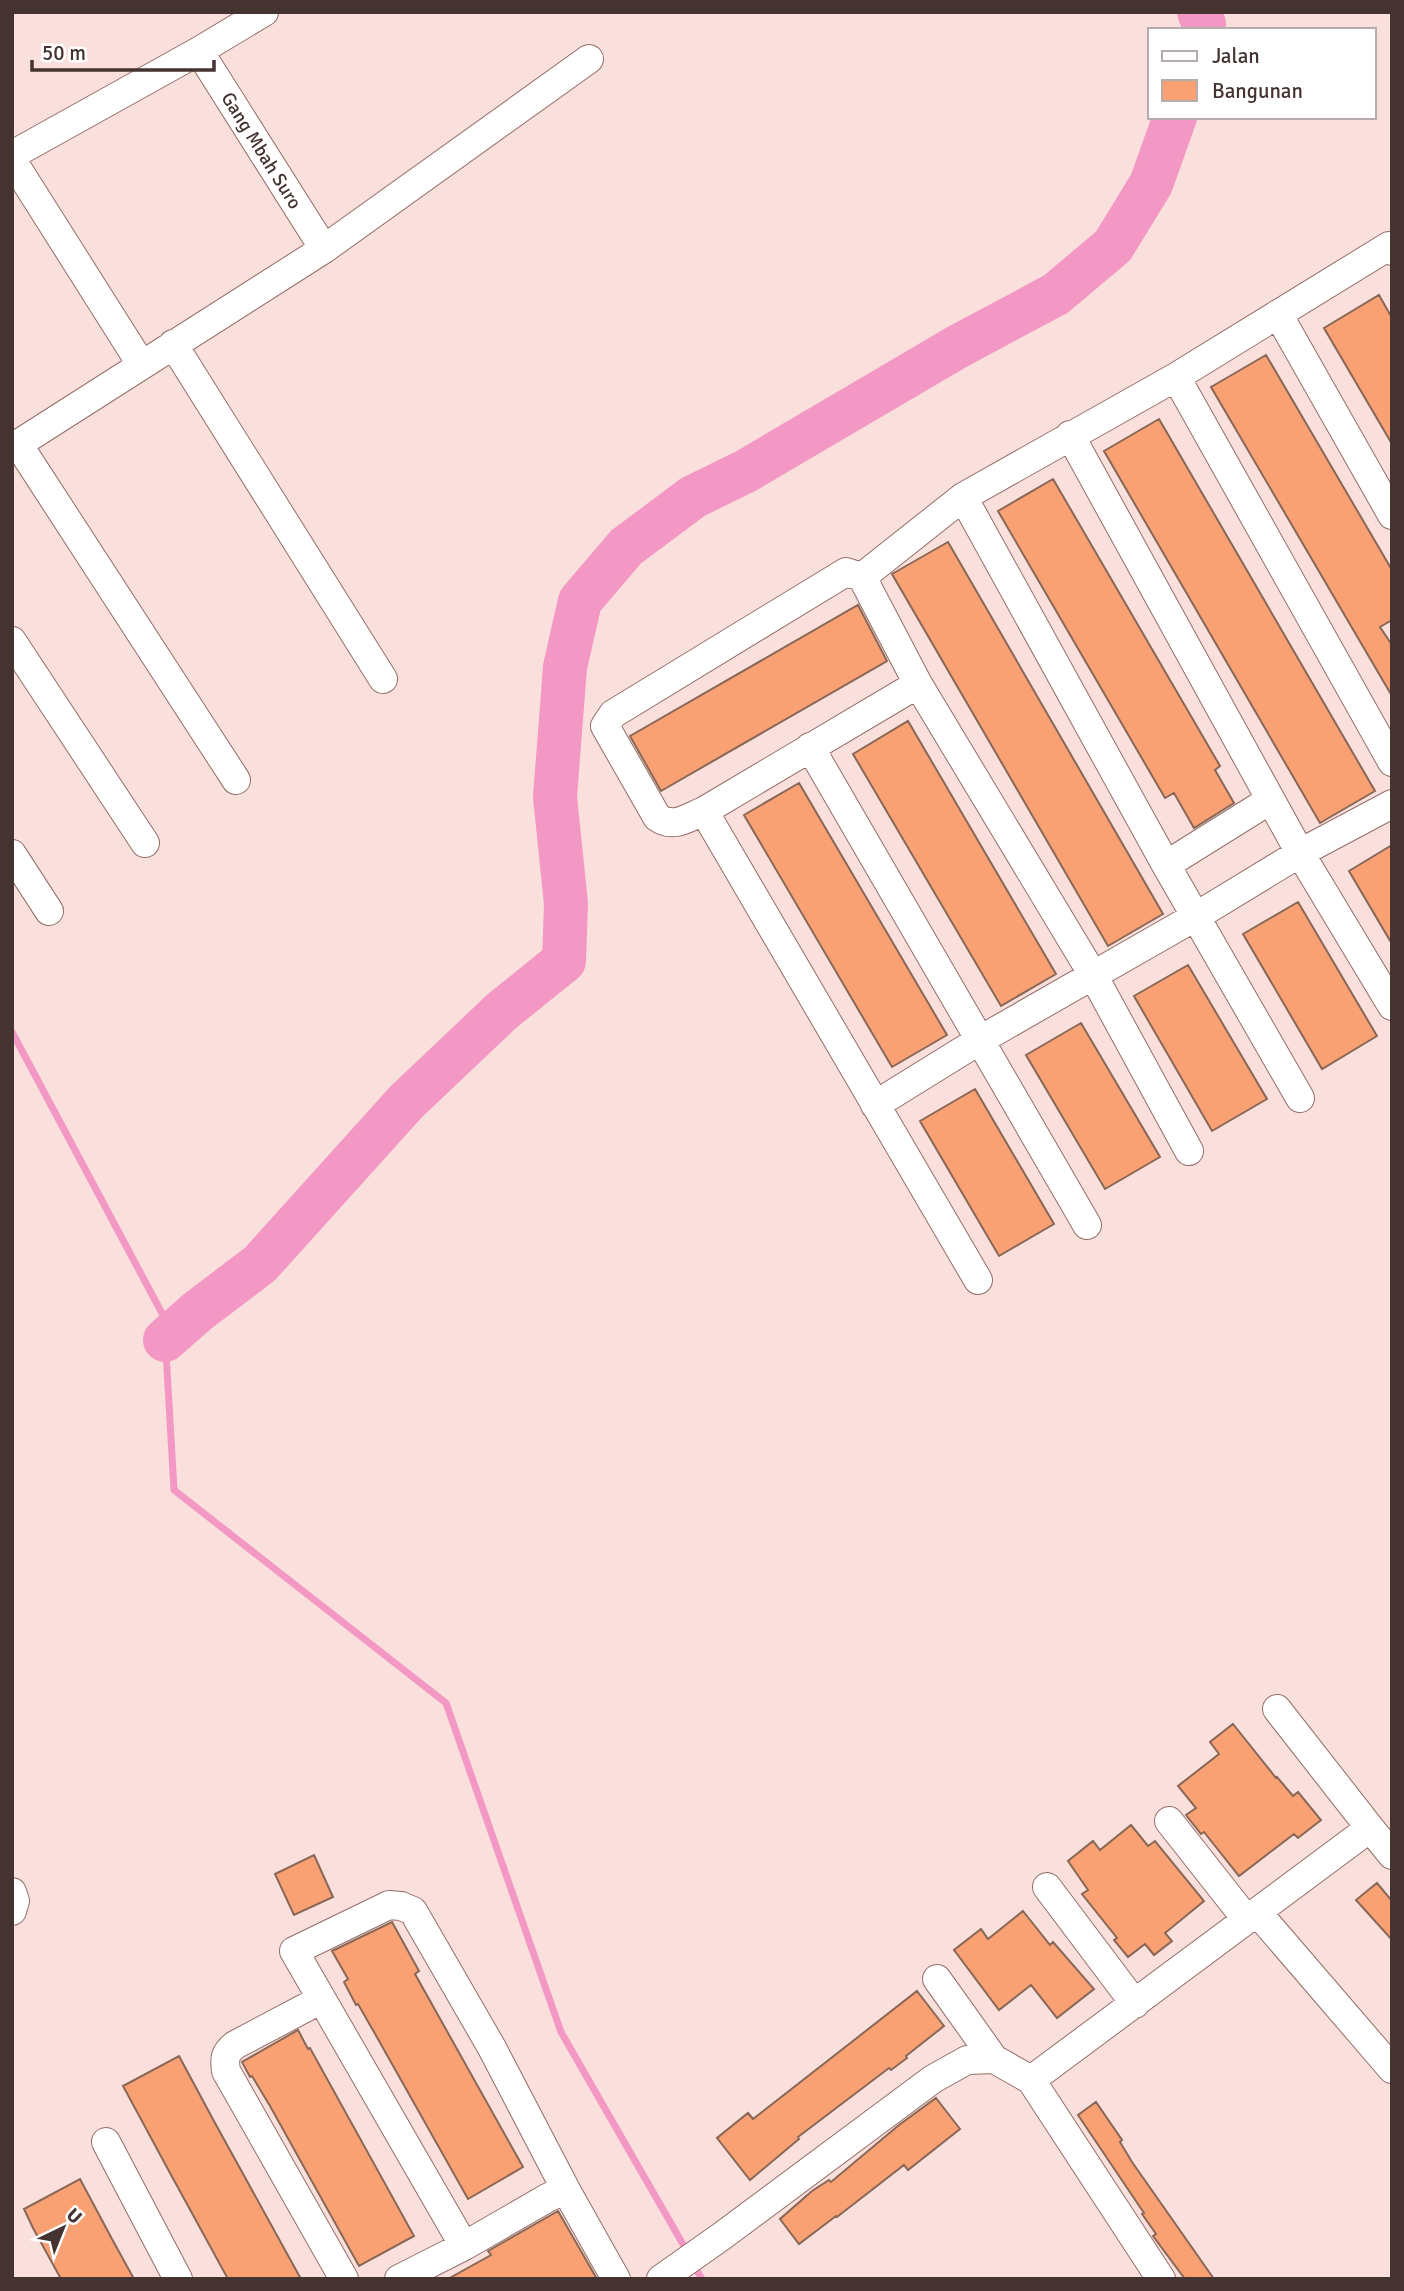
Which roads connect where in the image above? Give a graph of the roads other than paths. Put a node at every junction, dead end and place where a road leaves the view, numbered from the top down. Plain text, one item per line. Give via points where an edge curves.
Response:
1 (264, 12) edge
2 (199, 51) junction
3 (589, 59) dead end
4 (12, 157) edge
5 (324, 249) junction
6 (1392, 251) edge
7 (1278, 314) junction
8 (173, 344) junction
9 (141, 364) junction
10 (1176, 377) junction
11 (1070, 435) junction
12 (15, 446) edge
13 (963, 497) junction
14 (1392, 515) edge
15 (862, 577) junction
16 (12, 640) edge
17 (383, 679) dead end
18 (918, 684) junction
19 (810, 747) junction
20 (1392, 762) edge
21 (236, 780) dead end
22 (1270, 800) junction
23 (1392, 804) edge
24 (704, 811) junction
25 (145, 844) dead end
26 (1300, 853) junction
27 (12, 854) edge
28 (1166, 865) junction
29 (49, 911) dead end
30 (1195, 917) junction
31 (1093, 975) junction
32 (1392, 1006) edge
33 (980, 1040) junction
34 (1300, 1098) dead end
35 (875, 1105) junction
36 (1189, 1152) dead end
37 (1087, 1225) dead end
38 (978, 1280) dead end
39 (1276, 1709) dead end
40 (1169, 1821) dead end
41 (1370, 1828) junction
42 (1392, 1855) edge
43 (1047, 1887) dead end
44 (12, 1892) edge
45 (12, 1911) edge
46 (1252, 1916) junction
47 (937, 1979) dead end
48 (320, 2000) junction
49 (1135, 2004) junction
50 (993, 2059) junction
51 (1392, 2069) edge
52 (1031, 2080) junction
53 (106, 2142) dead end
54 (566, 2190) junction
55 (464, 2246) junction
56 (665, 2276) edge
57 (178, 2279) edge
58 (344, 2279) edge
59 (400, 2279) edge
60 (615, 2279) edge
61 (1161, 2279) edge

1 - 2 street
2 - 4 street
2 - 5 street, Gang Mbah Suro
3 - 5 street
4 - 9 street
5 - 8 street
6 - 7 street via 1389,246
7 - 10 street
7 - 14 street
8 - 9 street
8 - 17 street
9 - 12 street
10 - 11 street
10 - 20 street
11 - 13 street
11 - 22 street
12 - 21 street
13 - 15 street
13 - 28 street
15 - 18 street
15 - 24 street via 846,572 607,720 608,732 657,817 673,824
16 - 25 street
18 - 19 street
18 - 31 street
19 - 24 street
19 - 33 street
22 - 26 street
22 - 28 street
23 - 26 street
24 - 35 street
26 - 30 street
26 - 32 street
27 - 29 street
28 - 30 street
30 - 31 street
30 - 34 street
31 - 33 street
31 - 36 street
33 - 35 street
33 - 37 street
35 - 38 street
39 - 41 street
40 - 46 street
41 - 42 street
41 - 46 street
43 - 49 street
44 - 45 street
46 - 49 street
46 - 51 street
47 - 50 street
48 - 54 street via 294,1951 389,1905 413,1911
48 - 55 street
48 - 58 street via 235,2045 224,2061
49 - 52 street
50 - 52 street
50 - 56 street via 967,2060 933,2079
52 - 61 street
53 - 57 street
54 - 55 street
54 - 60 street
55 - 59 street

